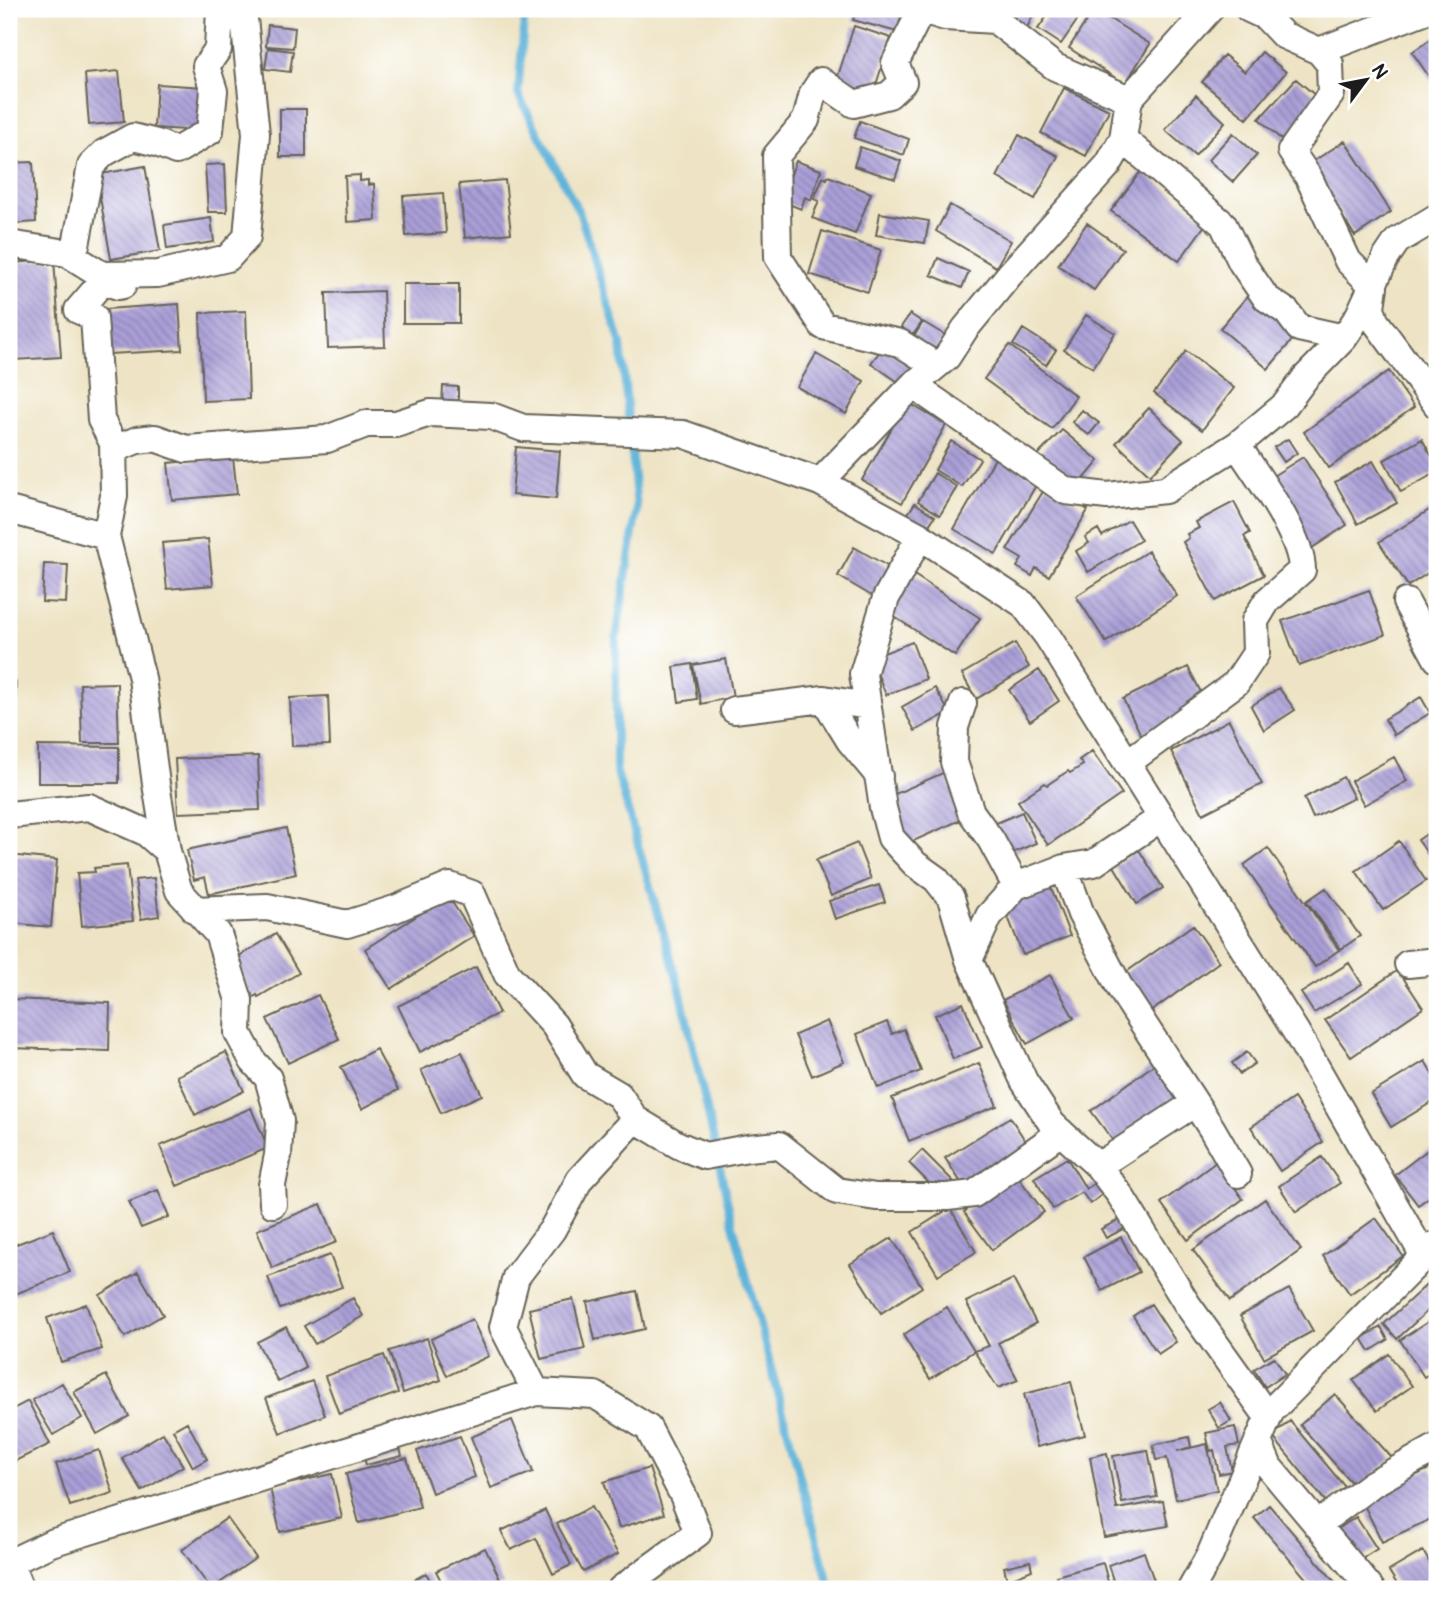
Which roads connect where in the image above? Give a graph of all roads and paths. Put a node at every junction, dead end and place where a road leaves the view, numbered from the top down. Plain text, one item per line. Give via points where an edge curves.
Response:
1 (220, 9) edge
2 (243, 9) edge
3 (1210, 9) edge
4 (1429, 9) edge
5 (922, 10) edge
6 (1259, 12) edge
7 (1319, 51) junction
8 (1129, 99) junction
9 (1123, 139) junction
10 (1437, 217) edge
11 (9, 244) edge
12 (67, 253) junction
13 (158, 274) junction
14 (1374, 287) junction
15 (1343, 339) junction
16 (1396, 351) junction
17 (935, 365) junction
18 (913, 385) junction
19 (1437, 405) edge
20 (113, 443) junction
21 (1237, 445) junction
22 (820, 482) junction
23 (9, 510) edge
24 (106, 536) junction
25 (920, 536) junction
26 (1406, 602) dead end
27 (1437, 659) edge
28 (824, 699) junction
29 (963, 703) dead end
30 (868, 706) junction
31 (734, 710) dead end
32 (1127, 762) junction
33 (879, 776) junction
34 (9, 815) edge
35 (1161, 818) junction
36 (167, 851) junction
37 (1064, 868) junction
38 (1016, 886) junction
39 (195, 910) junction
40 (969, 960) junction
41 (1437, 961) edge
42 (1408, 964) dead end
43 (1195, 1103) junction
44 (635, 1119) junction
45 (1061, 1132) junction
46 (1098, 1166) junction
47 (1238, 1174) dead end
48 (274, 1204) dead end
49 (1431, 1250) edge
50 (536, 1392) junction
51 (1263, 1429) junction
52 (1437, 1447) edge
53 (1317, 1525) junction
54 (9, 1562) edge
55 (20, 1589) edge
56 (621, 1589) edge
57 (1191, 1589) edge
58 (1371, 1589) edge

1 - 12 street via 218,49 206,66 214,91 210,131 176,151 133,137 104,153 91,166 76,245
2 - 13 street via 256,134 247,237 228,258
3 - 8 street
4 - 7 street
5 - 8 street via 945,17 995,20 1055,66
5 - 17 street via 895,64 903,82 889,95 854,104 821,81 806,120 776,156 778,257 823,326 900,343
6 - 7 street via 1283,36
7 - 14 street via 1331,64 1331,94 1291,151 1310,178 1348,261
8 - 9 street
9 - 15 street via 1223,224 1266,298 1287,312 1299,328
9 - 17 street via 1108,165 1010,274 947,357
10 - 14 street via 1397,241
11 - 12 street
12 - 13 street via 102,275
13 - 20 street via 118,286 103,281 78,310 94,317 102,420
14 - 15 street
14 - 16 street via 1371,307 1375,321
15 - 16 street via 1371,341
15 - 21 street via 1285,405
16 - 19 street
17 - 18 street
18 - 21 street via 1066,491 1107,496 1165,490
18 - 22 street
20 - 22 street via 120,447 155,438 186,449 327,439 366,424 396,424 430,413 491,416 523,428 683,434
20 - 24 street via 114,496
21 - 32 street via 1286,523 1302,570 1267,601 1255,621 1256,653 1236,682
22 - 25 street
23 - 24 street
24 - 36 street via 142,678
25 - 30 street via 886,598 870,645 863,674
25 - 32 street via 1023,604
26 - 27 street
28 - 30 street
28 - 31 street
28 - 33 street
29 - 38 street via 955,727 954,762 971,811
30 - 33 street
32 - 35 street
33 - 40 street via 891,838 951,898
34 - 36 street via 89,807 145,832
35 - 37 street via 1094,863
35 - 49 street
36 - 39 street via 179,891
37 - 38 street
37 - 43 street via 1081,914 1120,988
38 - 40 street via 989,916
39 - 44 street via 267,906 347,924 450,886 472,894 507,974 554,1025 586,1075 619,1095
39 - 48 street via 218,934 239,1000 238,1033 268,1078 280,1121
40 - 45 street via 1024,1081
41 - 42 street
43 - 46 street
43 - 47 street
44 - 45 street via 678,1146 705,1156 779,1145 837,1191 876,1197 974,1194
44 - 50 street via 580,1179 552,1230 516,1277 503,1327
45 - 46 street
46 - 51 street
49 - 51 street via 1271,1410
50 - 54 street via 51,1543
50 - 56 street via 595,1395 648,1428 683,1494 698,1534
51 - 53 street via 1269,1467
51 - 57 street
52 - 53 street via 1372,1484
53 - 58 street
54 - 55 street

